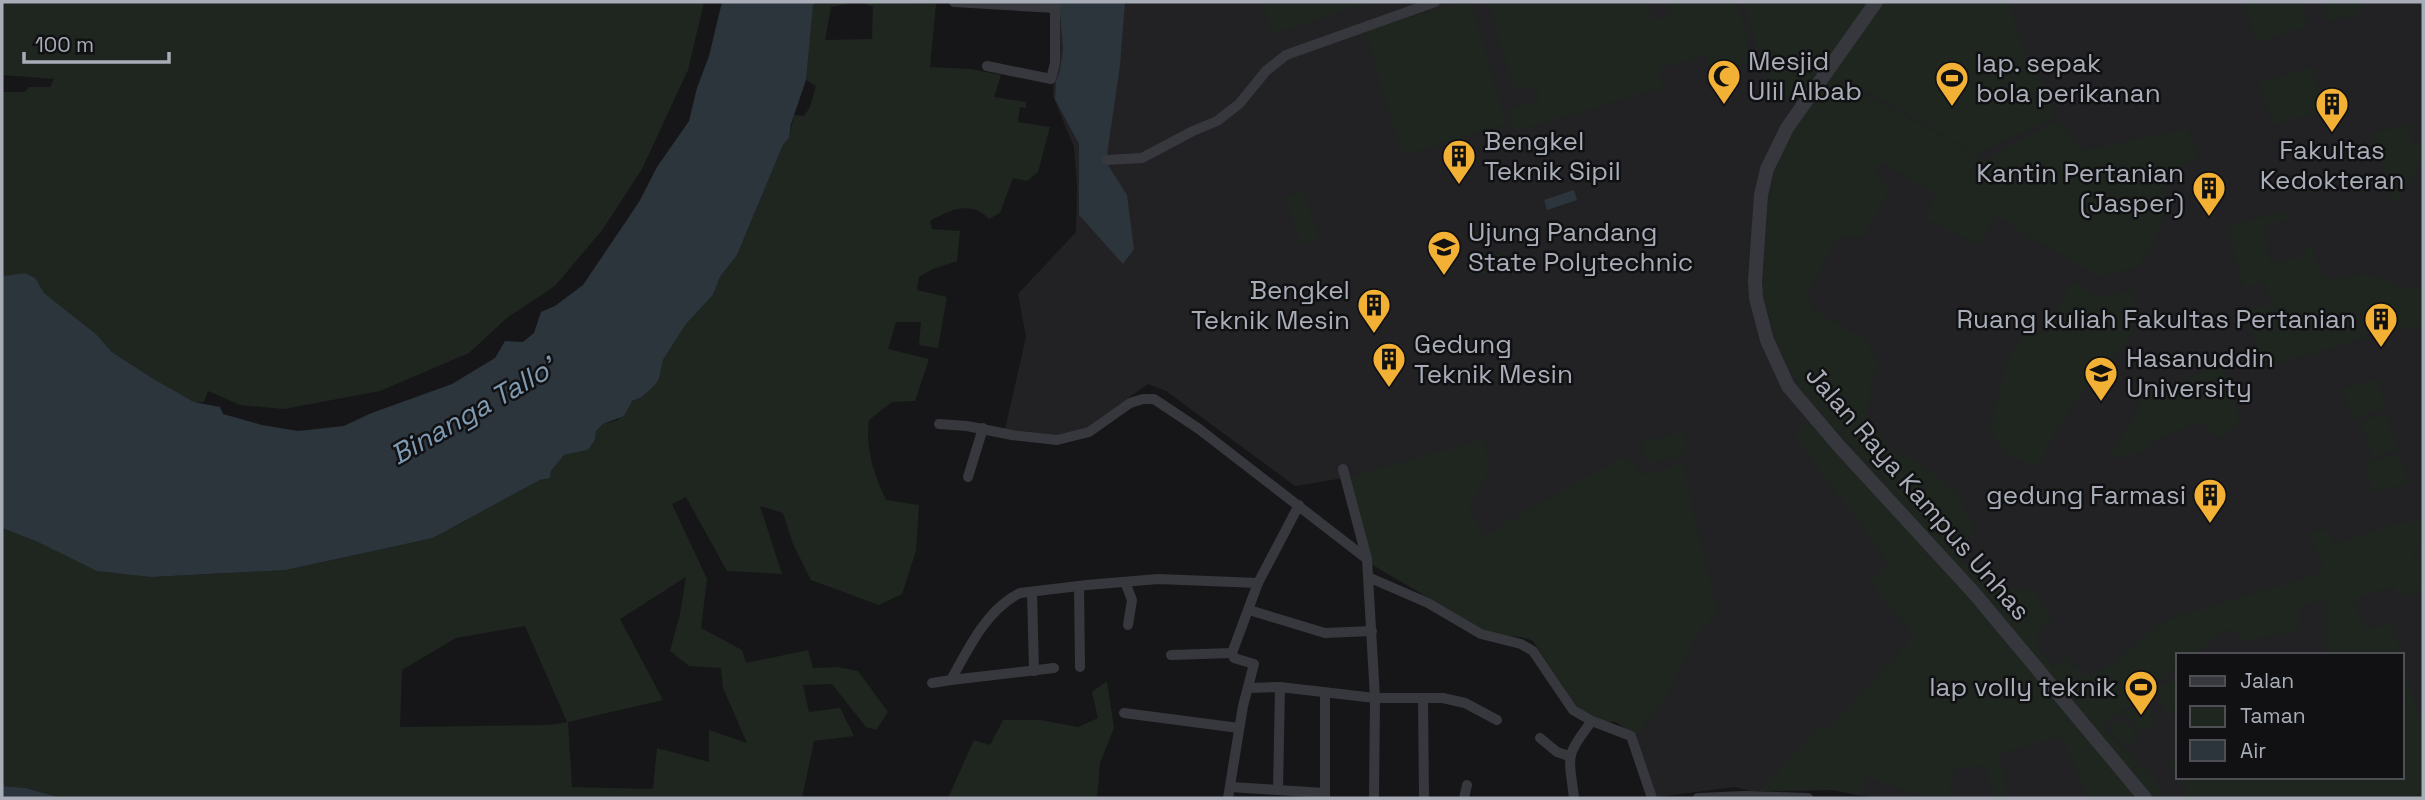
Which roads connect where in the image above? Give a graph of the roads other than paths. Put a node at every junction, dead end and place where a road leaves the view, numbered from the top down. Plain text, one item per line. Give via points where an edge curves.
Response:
1 (954, 2) edge
2 (1435, 2) edge
3 (1876, 2) edge
4 (1055, 5) edge
5 (987, 66) dead end
6 (1107, 160) dead end
7 (939, 424) dead end
8 (983, 428) junction
9 (1343, 469) dead end
10 (968, 478) dead end
11 (1299, 505) junction
12 (1367, 559) junction
13 (1368, 577) junction
14 (1125, 582) junction
15 (1258, 583) junction
16 (1079, 586) junction
17 (1032, 592) junction
18 (1249, 610) junction
19 (1128, 625) dead end
20 (1372, 631) junction
21 (1232, 653) junction
22 (1171, 655) dead end
23 (1080, 667) dead end
24 (1054, 668) dead end
25 (1034, 671) junction
26 (951, 680) junction
27 (932, 683) dead end
28 (1280, 687) junction
29 (1248, 688) junction
30 (1325, 693) junction
31 (1375, 698) junction
32 (1423, 698) junction
33 (1124, 713) dead end
34 (1497, 720) dead end
35 (1592, 721) junction
36 (1240, 728) junction
37 (1540, 738) dead end
38 (1569, 756) junction
39 (1467, 785) dead end
40 (1278, 790) junction
41 (1230, 793) edge
42 (1325, 795) edge
43 (1374, 798) edge
44 (1424, 798) edge
45 (1464, 798) edge
46 (1574, 798) edge
47 (1652, 798) edge
48 (1698, 798) edge
49 (1808, 798) edge
50 (2145, 798) edge

1 - 4 street
2 - 6 street via 1286,55 1217,121 1142,158
3 - 50 street, Jalan Raya Kampus Unhas via 1787,128 1767,169 1755,281 1767,340 1788,386 1974,593
4 - 5 street via 1051,79
7 - 8 street
8 - 10 street
8 - 11 street via 1057,440 1089,432 1130,403 1154,399
9 - 12 street
11 - 12 street
11 - 15 street
12 - 13 street
13 - 20 street
13 - 35 street via 1428,603 1481,634 1532,651 1573,710
14 - 15 street
14 - 16 street
14 - 19 street via 1132,600
15 - 18 street
16 - 17 street
16 - 23 street
17 - 25 street
17 - 26 street via 1012,597 1000,608 975,636
18 - 20 street via 1325,633
18 - 21 street
20 - 31 street
21 - 22 street
21 - 29 street via 1234,658 1253,662
24 - 25 street
25 - 26 street
26 - 27 street
28 - 29 street
28 - 30 street
28 - 40 street
29 - 36 street
30 - 31 street
30 - 42 street
31 - 32 street
31 - 43 street
32 - 34 street via 1458,701
32 - 44 street
33 - 36 street
35 - 38 street
35 - 47 street via 1631,736
36 - 41 street
37 - 38 street
38 - 46 street
39 - 45 street
40 - 41 street
40 - 42 street
48 - 49 street

